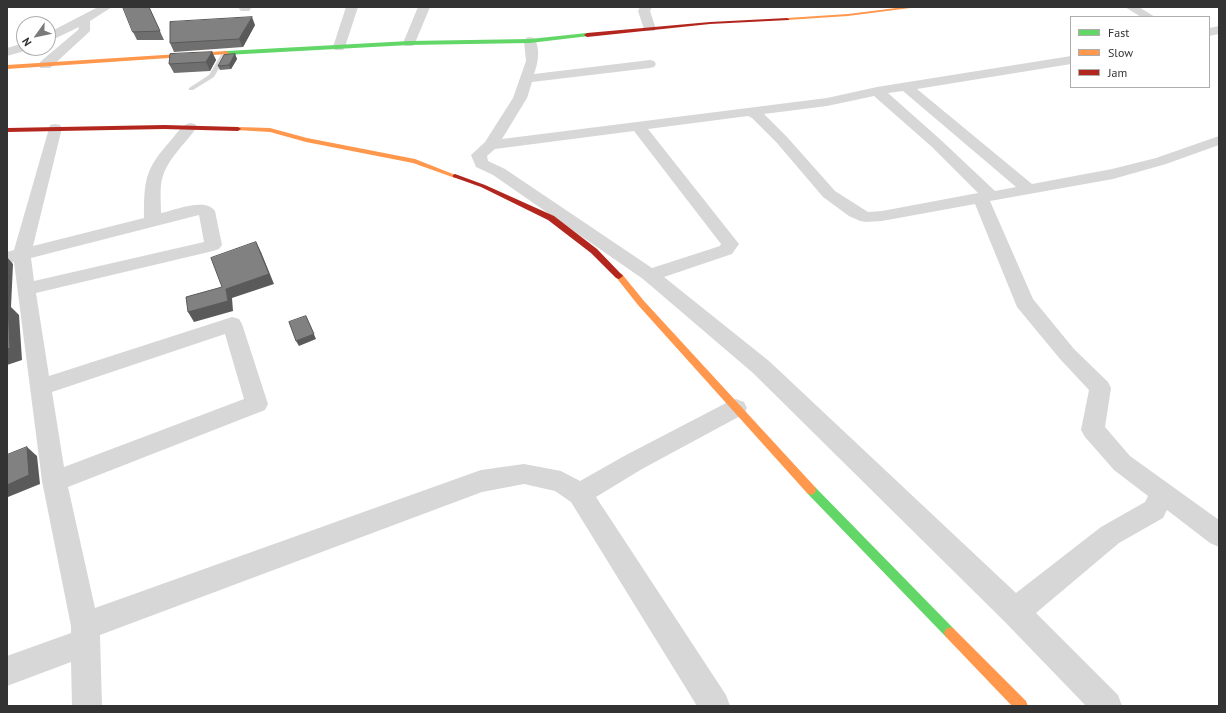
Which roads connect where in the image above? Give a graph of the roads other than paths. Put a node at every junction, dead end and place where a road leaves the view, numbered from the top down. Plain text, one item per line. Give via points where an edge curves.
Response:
1 (106, 7) edge
2 (352, 7) edge
3 (424, 7) edge
4 (646, 7) edge
5 (916, 7) edge
6 (1131, 7) edge
7 (1147, 16) edge
8 (85, 19) junction
9 (650, 29) junction
10 (56, 34) edge
11 (530, 41) junction
12 (409, 44) junction
13 (339, 47) junction
14 (225, 53) junction
15 (1070, 60) edge
16 (650, 64) dead end
17 (45, 65) junction
18 (7, 67) edge
19 (526, 79) junction
20 (907, 86) junction
21 (191, 89) dead end
22 (877, 91) junction
23 (750, 112) junction
24 (190, 127) junction
25 (638, 127) junction
26 (55, 128) junction
27 (7, 130) edge
28 (1219, 140) edge
29 (491, 145) junction
30 (1028, 189) junction
31 (985, 196) junction
32 (153, 221) junction
33 (15, 256) edge
34 (650, 275) junction
35 (26, 289) junction
36 (40, 387) junction
37 (736, 408) junction
38 (54, 481) junction
39 (1162, 492) junction
40 (580, 494) junction
41 (1219, 535) edge
42 (1015, 612) junction
43 (85, 635) junction
44 (7, 671) edge
45 (87, 706) edge
46 (715, 706) edge
47 (1021, 706) edge
48 (1107, 706) edge

1 - 8 street
2 - 13 street
3 - 12 street
4 - 9 street via 644,11
5 - 9 street via 848,15
6 - 7 street
8 - 10 street
8 - 17 street via 84,31
9 - 11 street
11 - 12 street
11 - 19 street via 532,61
12 - 13 street
13 - 14 street
14 - 17 street
14 - 21 lane via 212,76
15 - 20 street
16 - 19 street
17 - 18 street
19 - 29 street via 520,98
20 - 22 street
20 - 30 street
22 - 23 street via 827,102
22 - 31 street via 937,144
23 - 25 street via 697,117
23 - 31 street via 757,115 782,140 829,194 855,212 866,216 882,216
24 - 26 street
24 - 32 street via 163,160 155,175
24 - 37 street via 270,130 306,140 415,161 483,186 551,218 594,251 616,273
25 - 29 street
25 - 34 street via 730,244 726,250
26 - 27 street
26 - 33 street
28 - 30 street via 1161,161 1113,174
29 - 34 street via 479,155 481,164 499,172
30 - 31 street
31 - 39 street via 1024,302 1067,354 1100,388 1093,430 1122,463
32 - 33 street
32 - 35 street via 203,209 207,211 213,245
33 - 35 street
34 - 42 street via 761,367
35 - 36 street
36 - 38 street
36 - 38 street via 232,324 257,404
37 - 40 street
37 - 47 street via 802,480
38 - 43 street
39 - 41 street
39 - 42 street via 1154,510 1110,535
40 - 43 street via 561,482 524,474 481,481
40 - 46 street
42 - 48 street
43 - 44 street
43 - 45 street

